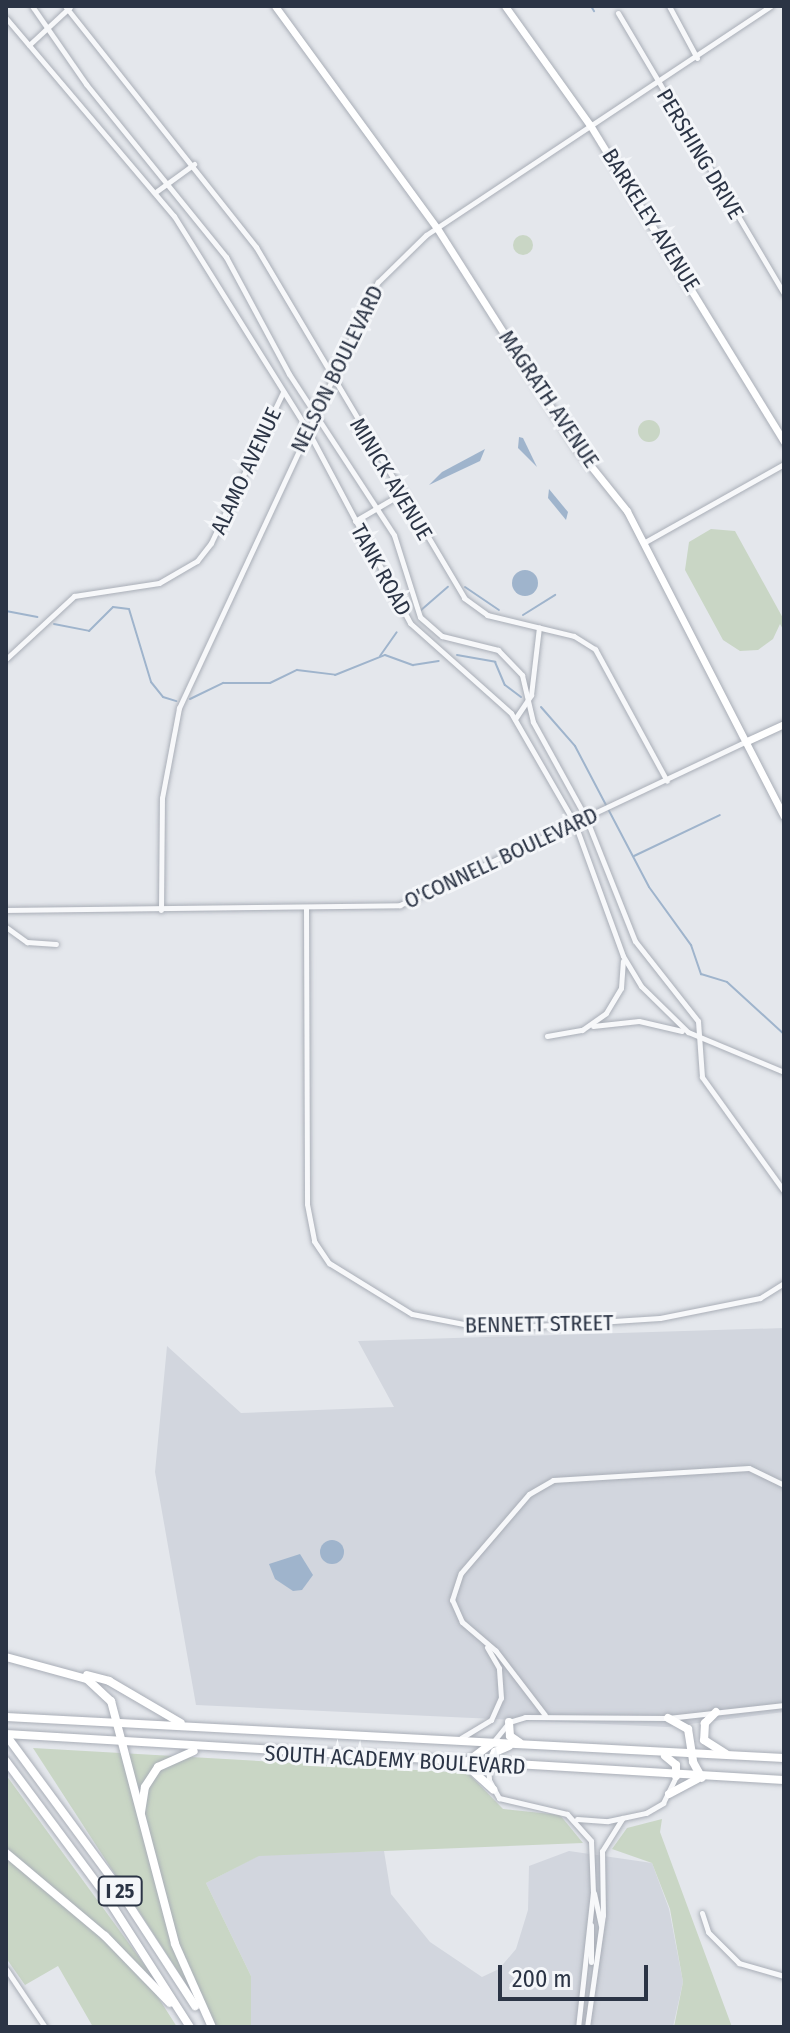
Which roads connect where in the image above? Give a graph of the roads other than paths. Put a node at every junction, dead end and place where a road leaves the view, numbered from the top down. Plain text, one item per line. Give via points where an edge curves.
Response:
1 (32, 6) edge
2 (275, 6) edge
3 (505, 6) edge
4 (669, 6) edge
5 (771, 6) edge
6 (68, 7) edge
7 (618, 13) dead end
8 (6, 18) edge
9 (46, 28) junction
10 (29, 45) junction
11 (697, 58) junction
12 (658, 85) junction
13 (590, 125) junction
14 (194, 164) junction
15 (168, 183) junction
16 (157, 191) junction
17 (437, 228) junction
18 (784, 294) edge
19 (331, 378) junction
20 (283, 392) junction
21 (314, 414) junction
22 (307, 429) junction
23 (784, 442) edge
24 (784, 464) edge
25 (401, 494) junction
26 (377, 508) junction
27 (355, 521) junction
28 (645, 542) junction
29 (539, 627) junction
30 (6, 659) edge
31 (529, 702) junction
32 (515, 719) junction
33 (784, 724) edge
34 (747, 741) junction
35 (667, 781) junction
36 (784, 816) edge
37 (586, 818) junction
38 (575, 824) junction
39 (306, 908) junction
40 (6, 910) edge
41 (161, 910) junction
42 (6, 927) edge
43 (56, 944) dead end
44 (623, 956) junction
45 (589, 1027) junction
46 (688, 1032) junction
47 (547, 1036) dead end
48 (698, 1039) junction
49 (784, 1072) edge
50 (784, 1191) edge
51 (784, 1283) edge
52 (784, 1485) edge
53 (482, 1640) junction
54 (6, 1657) edge
55 (70, 1673) junction
56 (784, 1705) edge
57 (716, 1712) junction
58 (545, 1715) junction
59 (6, 1717) edge
60 (668, 1718) junction
61 (509, 1722) junction
62 (117, 1723) junction
63 (193, 1727) junction
64 (6, 1734) edge
65 (690, 1734) junction
66 (446, 1741) junction
67 (120, 1742) junction
68 (491, 1744) junction
69 (513, 1745) junction
70 (525, 1746) junction
71 (210, 1749) junction
72 (666, 1754) junction
73 (692, 1755) junction
74 (734, 1757) junction
75 (784, 1758) edge
76 (6, 1761) edge
77 (465, 1764) junction
78 (488, 1765) junction
79 (676, 1776) junction
80 (702, 1778) junction
81 (784, 1780) edge
82 (493, 1789) junction
83 (669, 1794) junction
84 (623, 1818) junction
85 (576, 1819) junction
86 (141, 1821) junction
87 (6, 1853) edge
88 (593, 1892) junction
89 (702, 1913) dead end
90 (590, 1924) junction
91 (601, 1926) junction
92 (592, 1967) junction
93 (6, 1969) edge
94 (784, 1976) edge
95 (45, 2027) edge
96 (188, 2027) edge
97 (210, 2027) edge
98 (578, 2027) edge
99 (587, 2027) edge

1 - 9 street
2 - 17 main road, MAGRATH AVENUE
3 - 13 main road, BARKELEY AVENUE
4 - 11 street
5 - 11 street, NELSON BOULEVARD
6 - 9 street
6 - 14 street, MINICK AVENUE
7 - 12 street, PERSHING DRIVE
8 - 10 street, TANK ROAD
9 - 10 street
9 - 15 street
10 - 16 street, TANK ROAD
11 - 12 street, NELSON BOULEVARD
12 - 13 street, NELSON BOULEVARD
12 - 18 street, PERSHING DRIVE
13 - 17 street, NELSON BOULEVARD
13 - 23 main road, BARKELEY AVENUE
14 - 15 street
14 - 19 street, MINICK AVENUE via 256,247
15 - 16 street
15 - 21 street via 226,257
16 - 20 street, TANK ROAD
17 - 19 street, NELSON BOULEVARD via 381,277
17 - 28 main road, MAGRATH AVENUE via 577,449 613,490
19 - 21 street, NELSON BOULEVARD
19 - 25 street, MINICK AVENUE
20 - 22 street, TANK ROAD
20 - 30 street, ALAMO AVENUE via 211,543 197,561 159,583 74,596
21 - 22 street, NELSON BOULEVARD
21 - 26 street
22 - 27 street, TANK ROAD
22 - 41 street, NELSON BOULEVARD via 176,719 162,798
24 - 28 street
25 - 26 street
25 - 29 street, MINICK AVENUE via 470,605 493,618
26 - 27 street
26 - 31 street via 394,535 420,617 442,636 498,650 522,675
27 - 32 street, TANK ROAD via 410,623 496,696
28 - 34 main road, MAGRATH AVENUE
29 - 31 street
29 - 35 street, MINICK AVENUE via 574,636 597,652
31 - 32 street
31 - 37 street via 533,722
32 - 38 street, TANK ROAD
33 - 34 main road, O'CONNELL BOULEVARD
34 - 35 street, O'CONNELL BOULEVARD
34 - 36 main road, MAGRATH AVENUE
35 - 37 street, O'CONNELL BOULEVARD
37 - 38 street, O'CONNELL BOULEVARD
37 - 48 street via 635,941 652,969 695,1015
38 - 39 street, O'CONNELL BOULEVARD via 400,905
38 - 44 street, TANK ROAD
39 - 41 street, O'CONNELL BOULEVARD
39 - 51 street, BENNETT STREET via 308,1214 315,1245 334,1268 412,1314 490,1329 660,1318 760,1298
40 - 41 street, O'CONNELL BOULEVARD
42 - 43 street via 27,942
44 - 45 street via 616,1000
44 - 46 street, TANK ROAD via 654,1003
45 - 46 street via 639,1021
45 - 47 street
46 - 48 street, TANK ROAD
48 - 49 street, TANK ROAD
48 - 50 street via 702,1077
52 - 53 street via 749,1468 559,1479 540,1485 454,1586 456,1613
53 - 58 street via 535,1695
53 - 66 street via 499,1668 499,1706 484,1726
54 - 55 highway
55 - 62 highway via 102,1689
55 - 63 highway via 109,1681 158,1714
56 - 57 street
57 - 60 street
57 - 74 highway via 705,1723 704,1740
58 - 60 street
58 - 61 street
59 - 62 highway, SOUTH ACADEMY BOULEVARD
60 - 65 highway
61 - 68 street
61 - 70 highway via 510,1736
62 - 63 highway, SOUTH ACADEMY BOULEVARD
62 - 67 highway
63 - 66 highway, SOUTH ACADEMY BOULEVARD
64 - 67 highway, SOUTH ACADEMY BOULEVARD
64 - 97 highway, I 25 via 112,1879
65 - 72 highway via 684,1747
65 - 73 highway
66 - 68 highway, SOUTH ACADEMY BOULEVARD
67 - 71 highway, SOUTH ACADEMY BOULEVARD
67 - 86 highway
68 - 69 highway, SOUTH ACADEMY BOULEVARD
68 - 77 highway
69 - 70 highway, SOUTH ACADEMY BOULEVARD
69 - 78 highway via 495,1752
70 - 72 highway, SOUTH ACADEMY BOULEVARD
71 - 77 highway, SOUTH ACADEMY BOULEVARD
71 - 86 highway via 178,1754 158,1767 143,1793
72 - 73 highway, SOUTH ACADEMY BOULEVARD
72 - 79 highway
73 - 74 highway, SOUTH ACADEMY BOULEVARD
73 - 80 highway
74 - 75 highway, SOUTH ACADEMY BOULEVARD
76 - 96 highway, I 25 via 104,1893
77 - 78 highway, SOUTH ACADEMY BOULEVARD
77 - 82 highway
78 - 79 highway, SOUTH ACADEMY BOULEVARD
78 - 82 street
79 - 80 highway, SOUTH ACADEMY BOULEVARD
79 - 83 street
80 - 81 highway, SOUTH ACADEMY BOULEVARD
80 - 83 highway
82 - 85 street via 515,1805
83 - 84 street via 654,1809
84 - 85 street
84 - 91 street via 602,1851
85 - 88 street via 591,1841
86 - 97 highway via 175,1944
87 - 96 highway via 136,1965
88 - 90 street
88 - 91 street
89 - 94 street via 723,1951 757,1971
90 - 92 street
90 - 98 street
91 - 92 street
92 - 99 street
93 - 95 street

